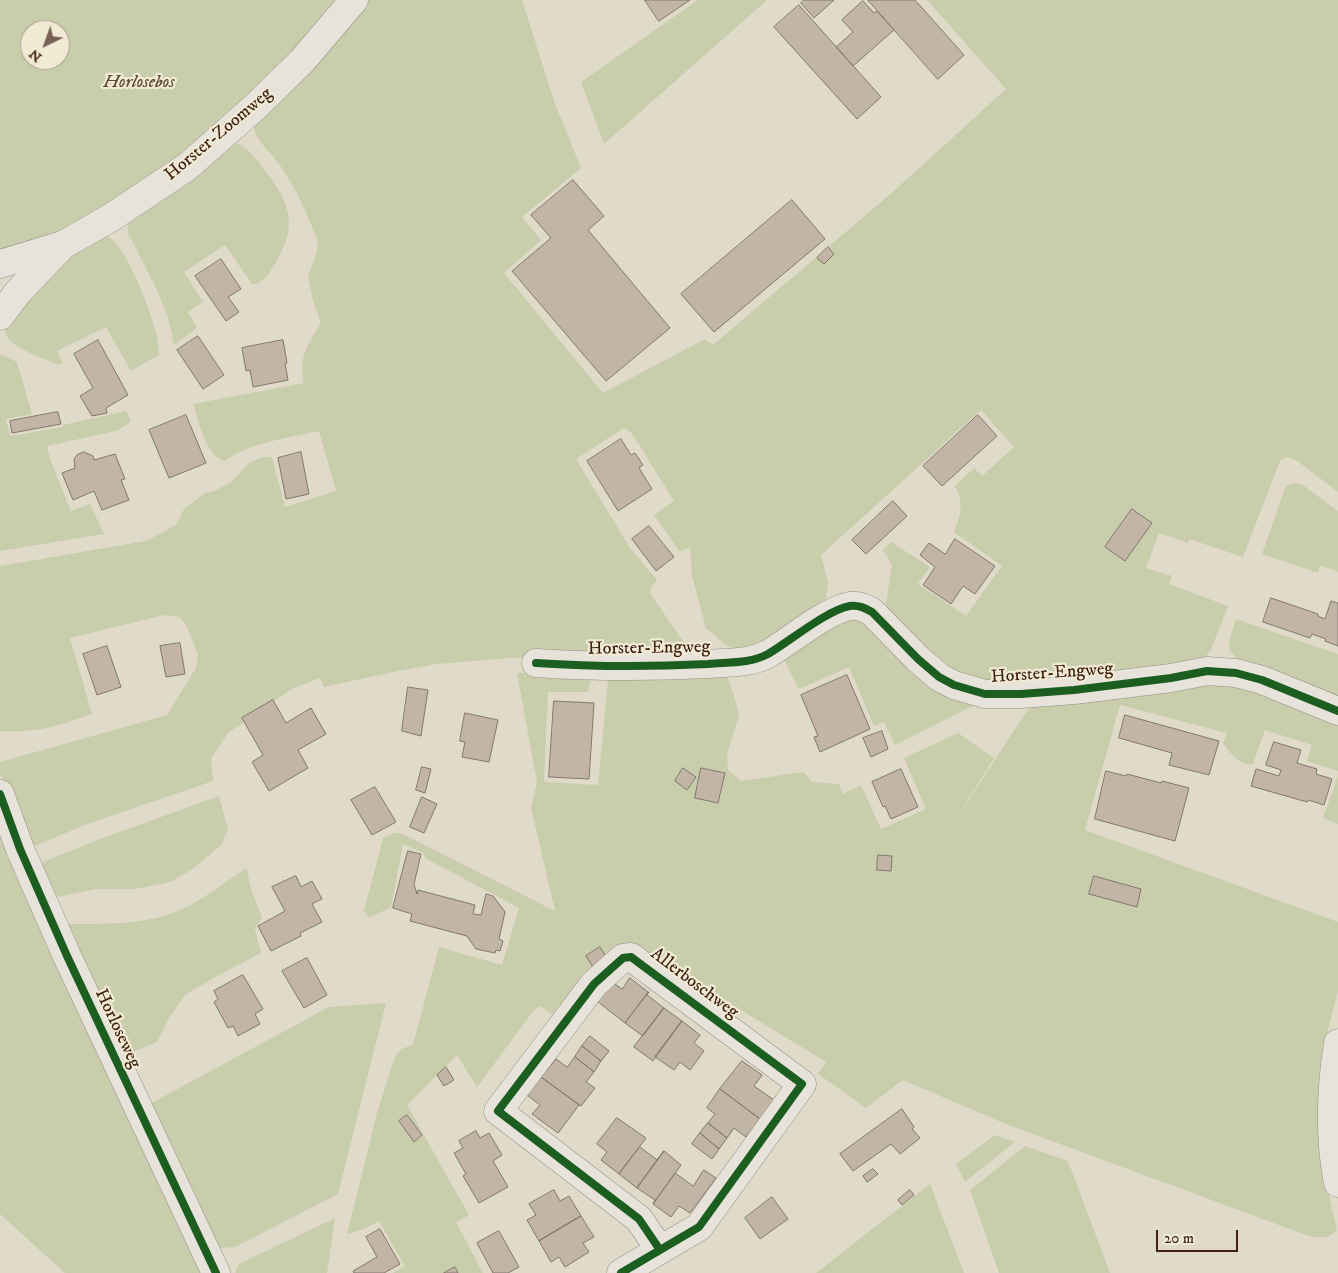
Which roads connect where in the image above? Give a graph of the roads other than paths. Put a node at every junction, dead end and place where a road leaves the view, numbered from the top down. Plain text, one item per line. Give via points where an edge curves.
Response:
1 (354, 0) edge
2 (63, 245) junction
3 (0, 264) edge
4 (0, 316) edge
5 (536, 663) dead end
6 (1338, 712) edge
7 (0, 794) edge
8 (1338, 1043) edge
9 (1338, 1183) edge
10 (660, 1250) junction
11 (216, 1273) edge
12 (621, 1273) edge

1 - 2 street, Horster-Zoomweg via 302,61 187,167
2 - 3 street, Horster-Zoomweg
2 - 4 street, Horster-Zoomweg
5 - 6 street, Horster-Engweg via 601,667 750,661 836,611 857,606 872,612 939,677 985,694 1074,690 1207,671 1236,673 1262,680
7 - 11 street, Horloseweg via 20,849 67,956
8 - 9 street via 1332,1099
10 - 10 street, Allerboschweg via 639,1220 498,1111 594,984 623,958 632,957 802,1084 699,1227
10 - 12 street, Allerboschweg

